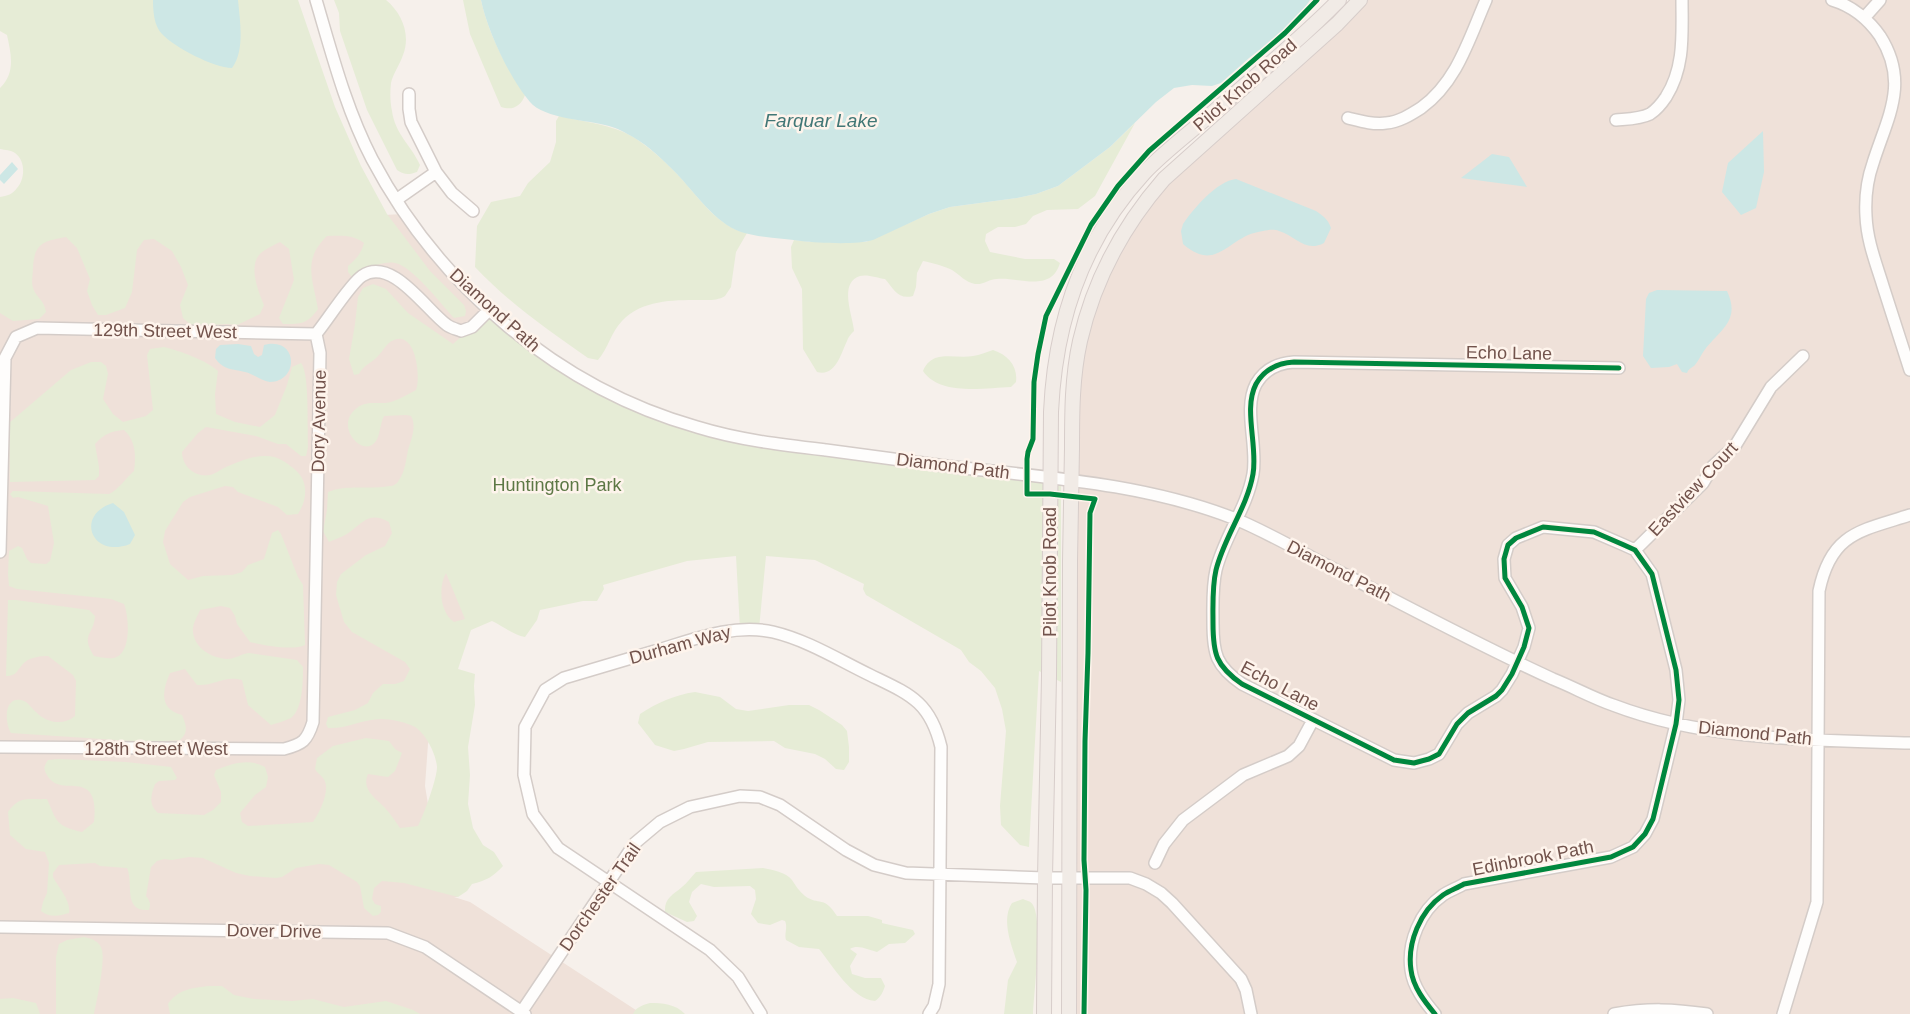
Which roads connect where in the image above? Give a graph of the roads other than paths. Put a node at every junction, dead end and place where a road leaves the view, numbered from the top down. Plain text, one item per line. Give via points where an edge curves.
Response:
1 (316, 0) edge
2 (1339, 0) edge
3 (1360, 0) edge
4 (1486, 0) edge
5 (1682, 0) edge
6 (1832, 0) edge
7 (1880, 0) edge
8 (1864, 18) junction
9 (409, 94) dead end
10 (1348, 118) dead end
11 (1616, 120) dead end
12 (436, 172) junction
13 (396, 200) junction
14 (473, 211) dead end
15 (489, 310) junction
16 (316, 334) junction
17 (1804, 356) dead end
18 (1620, 368) dead end
19 (1910, 370) edge
20 (1050, 478) junction
21 (1071, 480) junction
22 (1910, 515) edge
23 (1236, 519) junction
24 (1634, 550) junction
25 (0, 552) edge
26 (1518, 663) junction
27 (1313, 720) junction
28 (1676, 724) junction
29 (308, 737) joint
30 (1819, 740) junction
31 (1910, 743) edge
32 (0, 747) edge
33 (1155, 863) dead end
34 (940, 875) junction
35 (1045, 878) junction
36 (1070, 878) junction
37 (608, 883) junction
38 (0, 926) edge
39 (522, 1013) edge
40 (761, 1014) edge
41 (929, 1014) edge
42 (1044, 1014) edge
43 (1069, 1014) edge
44 (1251, 1014) edge
45 (1436, 1014) edge
46 (1614, 1014) edge
47 (1707, 1014) edge
48 (1783, 1014) edge

1 - 13 street, Diamond Path via 345,98 371,157
2 - 20 main road, Pilot Knob Road via 1300,38 1157,160 1106,224 1081,270 1059,340 1052,384
3 - 21 main road, Pilot Knob Road via 1164,178 1118,242 1100,278 1080,342 1072,400
4 - 10 street via 1452,76 1429,102 1398,121 1385,124
5 - 11 street via 1680,61 1671,89 1652,112
6 - 8 street
7 - 8 street
8 - 19 street via 1888,50 1895,86 1894,105 1869,178 1867,229
9 - 12 street via 411,122
12 - 13 street
12 - 14 street via 452,193
13 - 15 street, Diamond Path via 443,264
15 - 16 street via 472,328 461,331 447,325 396,278 372,272 361,277
15 - 20 street, Diamond Path via 539,351 586,381 636,406 698,428 770,443
16 - 25 street, 129th Street West via 37,328 16,337 5,358
16 - 29 street, Dory Avenue via 320,353 314,705
17 - 24 street, Eastview Court via 1771,387 1736,446 1709,462 1703,483
18 - 23 street, Echo Lane via 1294,362 1277,366 1263,376 1254,390 1251,411 1254,468
20 - 21 street, Diamond Path
20 - 35 main road, Pilot Knob Road
21 - 23 street, Diamond Path via 1162,495
21 - 36 main road, Pilot Knob Road
22 - 30 street via 1858,532 1841,544 1828,561 1819,591
23 - 26 street, Diamond Path
23 - 27 street, Echo Lane via 1216,569 1212,601 1214,652 1226,671 1242,684
24 - 26 street, Echo Lane via 1594,532 1543,527 1512,541 1504,559 1505,578 1522,607 1529,628
24 - 28 street, Edinbrook Path via 1652,574 1676,670 1679,700
26 - 27 street, Echo Lane via 1502,690 1456,724 1439,754 1421,762 1394,760
26 - 28 street, Diamond Path via 1614,706
27 - 33 street via 1299,746 1288,756 1243,775 1183,820 1164,844
28 - 30 street, Diamond Path via 1749,736
28 - 45 street, Edinbrook Path via 1653,819 1633,846 1611,857 1464,884 1443,895 1426,911 1412,941 1411,971 1421,998
29 - 32 street, 128th Street West via 298,746 284,749
30 - 31 street, Diamond Path
30 - 48 street via 1817,902
34 - 35 street, Dorchester Trail
34 - 37 street, Dorchester Trail via 906,874 874,865 780,805 760,797 740,796 690,807 660,822 635,843
34 - 37 street, Durham Way via 941,747 937,728 927,711 906,693 800,640 772,632 743,629 712,634 564,678 545,690 529,719 525,727 524,775 533,814 558,848
34 - 41 street, Durham Way via 939,984
35 - 36 street, Dorchester Trail
35 - 42 main road, Pilot Knob Road
36 - 43 main road, Pilot Knob Road
36 - 44 street, Dorchester Trail via 1130,878 1161,893 1241,979
37 - 39 street, Dorchester Trail
37 - 40 street, Durham Way via 710,950 738,977
38 - 39 street, Dover Drive via 388,933 424,947
46 - 47 street via 1669,1009

